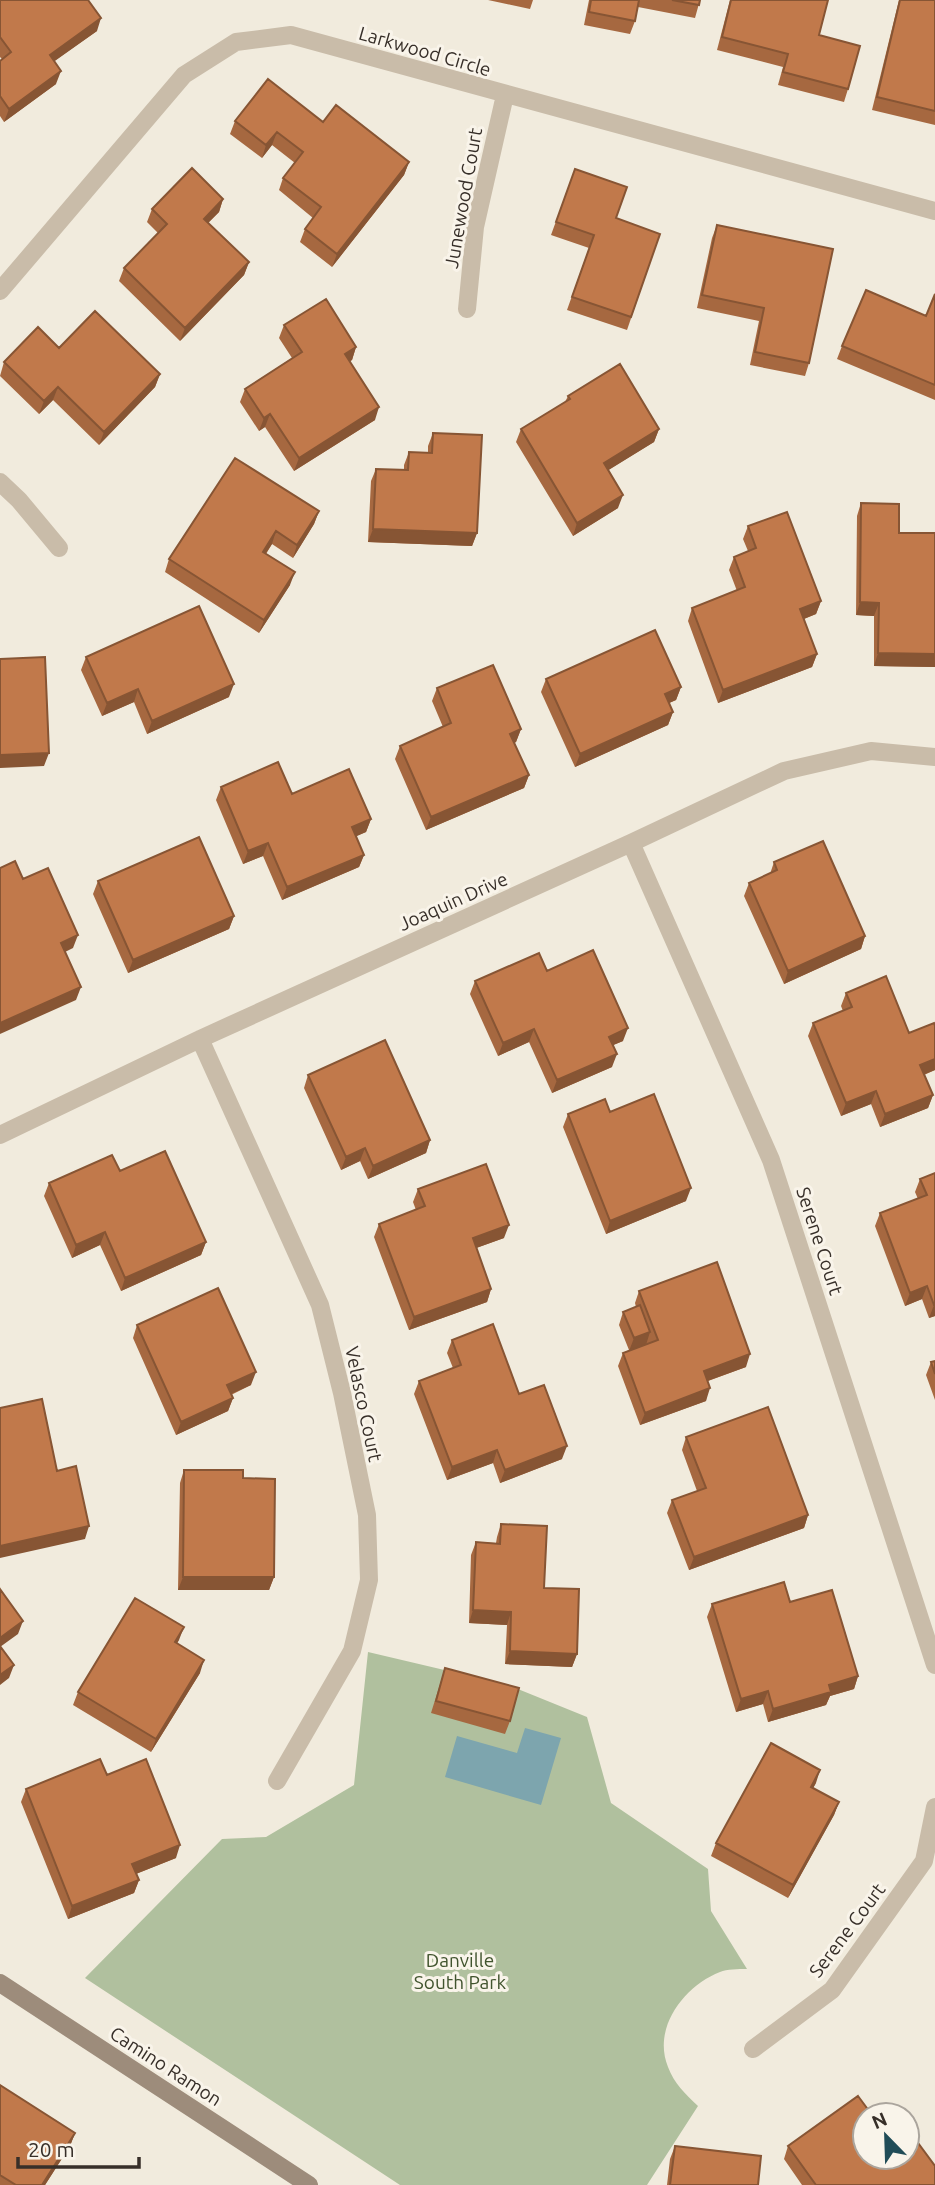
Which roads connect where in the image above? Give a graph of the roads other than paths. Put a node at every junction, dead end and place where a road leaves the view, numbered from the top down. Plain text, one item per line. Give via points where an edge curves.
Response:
1 (505, 94) junction
2 (935, 211) edge
3 (0, 292) edge
4 (467, 309) dead end
5 (0, 482) edge
6 (59, 548) dead end
7 (935, 757) edge
8 (631, 843) junction
9 (200, 1039) junction
10 (0, 1135) edge
11 (935, 1665) edge
12 (277, 1781) dead end
13 (935, 1807) edge
14 (929, 1863) edge
15 (0, 1983) edge
16 (752, 2049) dead end
17 (309, 2185) edge

1 - 2 street, Larkwood Circle
1 - 3 street, Larkwood Circle via 291,35 236,42 184,75
1 - 4 street, Junewood Court via 475,227
5 - 6 street
7 - 8 street, Joaquin Drive via 872,751 784,771
8 - 9 street, Joaquin Drive
8 - 11 street, Serene Court via 771,1160
9 - 10 street, Joaquin Drive
9 - 12 street, Velasco Court via 320,1305 367,1515 369,1580 352,1651
13 - 14 street, Serene Court
14 - 16 street, Serene Court via 832,1990
15 - 17 street, Camino Ramon

